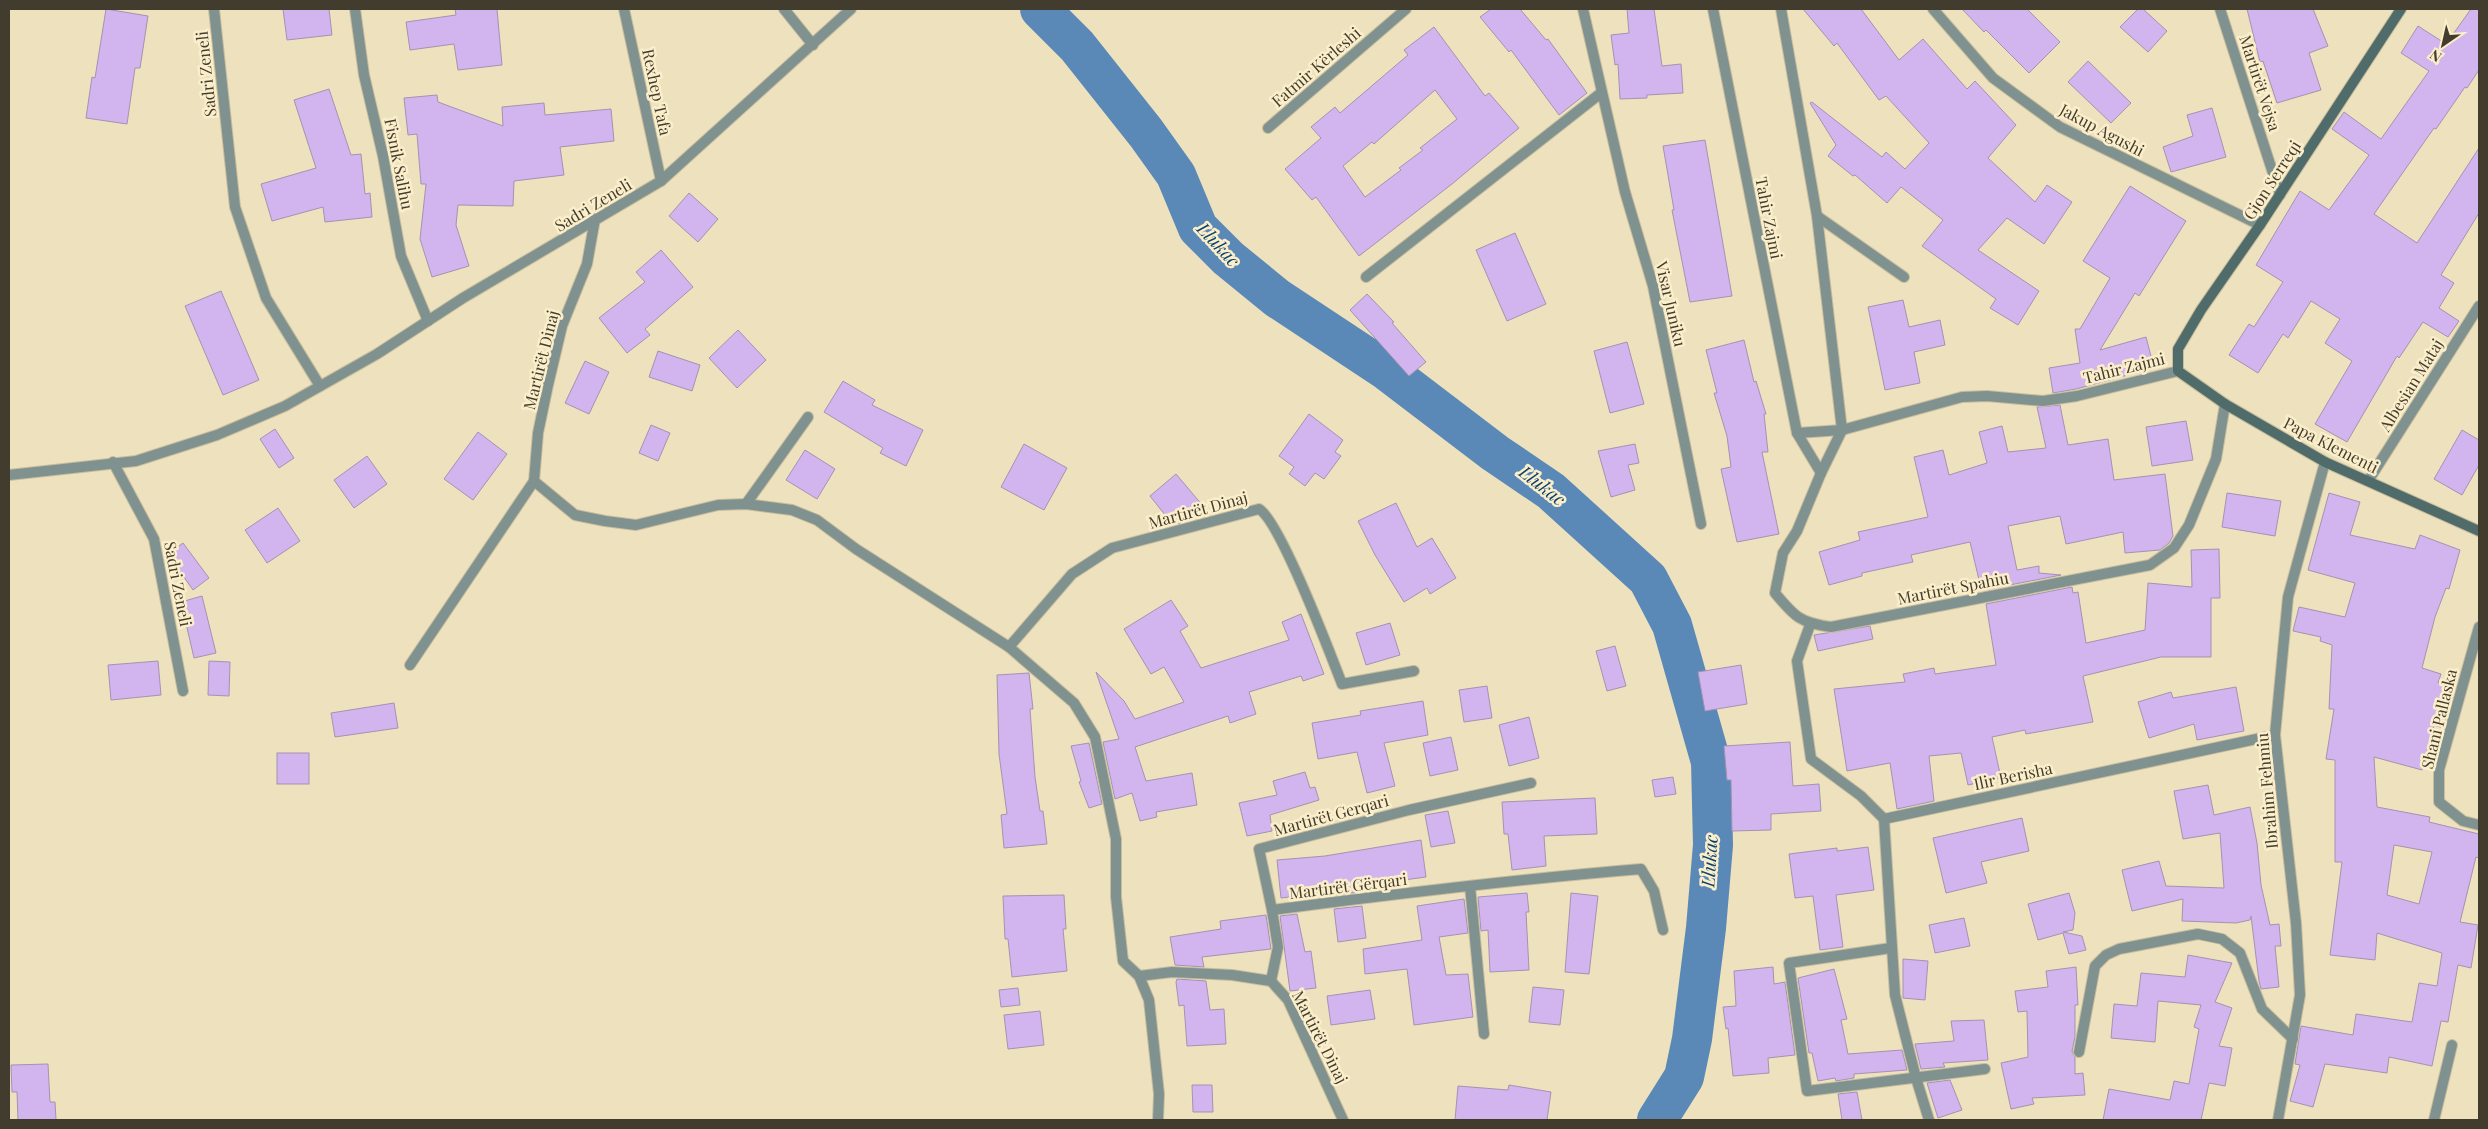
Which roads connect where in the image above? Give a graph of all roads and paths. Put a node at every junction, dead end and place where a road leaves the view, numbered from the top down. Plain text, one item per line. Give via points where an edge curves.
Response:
1 (214, 9) edge
2 (355, 9) edge
3 (624, 9) edge
4 (784, 9) edge
5 (851, 9) edge
6 (1406, 9) edge
7 (1583, 9) edge
8 (1713, 9) edge
9 (1781, 9) edge
10 (1933, 9) edge
11 (2220, 9) edge
12 (2401, 9) edge
13 (813, 45) junction
14 (1601, 93) junction
15 (1268, 128) dead end
16 (661, 181) junction
17 (2280, 195) junction
18 (1817, 216) junction
19 (595, 219) junction
20 (2260, 225) junction
21 (1366, 277) dead end
22 (1904, 277) dead end
23 (2479, 306) edge
24 (428, 321) junction
25 (2178, 370) junction
26 (320, 386) junction
27 (2225, 404) junction
28 (808, 417) dead end
29 (1842, 430) junction
30 (1797, 433) junction
31 (113, 462) junction
32 (2325, 462) junction
33 (1821, 473) junction
34 (9, 475) edge
35 (2368, 481) junction
36 (534, 482) junction
37 (746, 504) junction
38 (1701, 524) dead end
39 (2479, 531) edge
40 (1810, 624) junction
41 (2479, 627) edge
42 (1009, 647) junction
43 (410, 665) dead end
44 (1414, 671) dead end
45 (183, 692) dead end
46 (2275, 735) junction
47 (1531, 783) dead end
48 (1884, 819) junction
49 (2479, 825) edge
50 (1470, 886) junction
51 (1272, 910) junction
52 (1663, 930) dead end
53 (1891, 948) junction
54 (1138, 976) junction
55 (1271, 981) junction
56 (1484, 1034) dead end
57 (2293, 1039) junction
58 (2452, 1045) dead end
59 (2079, 1052) dead end
60 (1985, 1069) dead end
61 (1916, 1078) junction
62 (1158, 1120) edge
63 (1343, 1120) edge
64 (1929, 1120) edge
65 (2278, 1120) edge
66 (2434, 1120) edge

1 - 26 street, Sadri Zeneli via 236,207 266,298
2 - 24 street, Fisnik Salihu via 364,75 401,256
3 - 16 street, Rexhep Tafa
4 - 13 street
5 - 13 street, Sadri Zeneli
6 - 15 street, Fatmir Kërleshi
7 - 14 street, Visar Juniku
8 - 30 street, Tahir Zajmi
9 - 18 street
10 - 20 street, Jakup Agushi via 1993,78 2060,127
11 - 17 street, Martirët Vejsa
12 - 17 street, Gjon Serreqi
13 - 16 street, Sadri Zeneli
14 - 21 street
14 - 38 street, Visar Juniku via 1625,192 1654,286
16 - 19 street, Sadri Zeneli
17 - 20 street, Gjon Serreqi
18 - 22 street
18 - 29 street
19 - 24 street, Sadri Zeneli
19 - 36 street, Martirët Dinaj via 587,264 562,326 548,385 538,433
20 - 25 street, Gjon Serreqi via 2178,349
23 - 35 street, Albesian Mataj
24 - 26 street, Sadri Zeneli
25 - 27 street, Papa Klementi
25 - 29 street, Tahir Zajmi via 2077,396 2043,401 1987,396 1962,398
26 - 31 street, Sadri Zeneli via 285,406 217,435 136,460
27 - 32 street, Papa Klementi
27 - 40 street, Martirët Spahiu via 2216,459 2189,525 2174,548 2150,565 1830,627
28 - 37 street
29 - 30 street, Tahir Zajmi
29 - 33 street
30 - 33 street, Tahir Zajmi
31 - 34 street, Sadri Zeneli
31 - 45 street, Sadri Zeneli via 154,539
32 - 35 street, Papa Klementi
32 - 46 street, Ibrahim Fehmiu via 2288,597
33 - 40 street, Martirët Spahiu via 1807,510 1783,553 1775,593 1792,613
35 - 39 street, Papa Klementi
36 - 37 street via 576,515 636,525 718,505
36 - 43 street, Martirët Dinaj
37 - 42 street via 792,510 816,520
40 - 48 street via 1797,661 1811,759 1861,796
41 - 49 street, Shani Pallaska via 2439,770 2439,802 2463,821
42 - 44 street, Martirët Dinaj via 1072,574 1112,548 1259,509 1266,513 1290,558 1342,684
42 - 54 street via 1074,703 1095,737 1116,840 1116,897 1123,961
46 - 48 street, Ilir Berisha
46 - 57 street, Ibrahim Fehmiu via 2296,923 2300,996
47 - 51 street, Martirët Gerqari via 1441,802 1259,850
48 - 53 street
50 - 51 street, Martirët Gërqari
50 - 52 street, Martirët Gërqari via 1523,878 1641,869 1654,891
50 - 56 street
51 - 55 street, Martirët Gërqari via 1278,946
53 - 61 street via 1895,995
53 - 61 street via 1789,964 1807,1091
54 - 55 street, Martirët Dinaj via 1172,972
54 - 62 street via 1149,1000 1154,1029
55 - 63 street, Martirët Dinaj via 1288,1000
57 - 59 street via 2262,1009 2240,953 2222,938 2198,934 2119,949 2106,955 2095,966
57 - 65 street, Ibrahim Fehmiu
58 - 66 street
60 - 61 street
61 - 64 street

